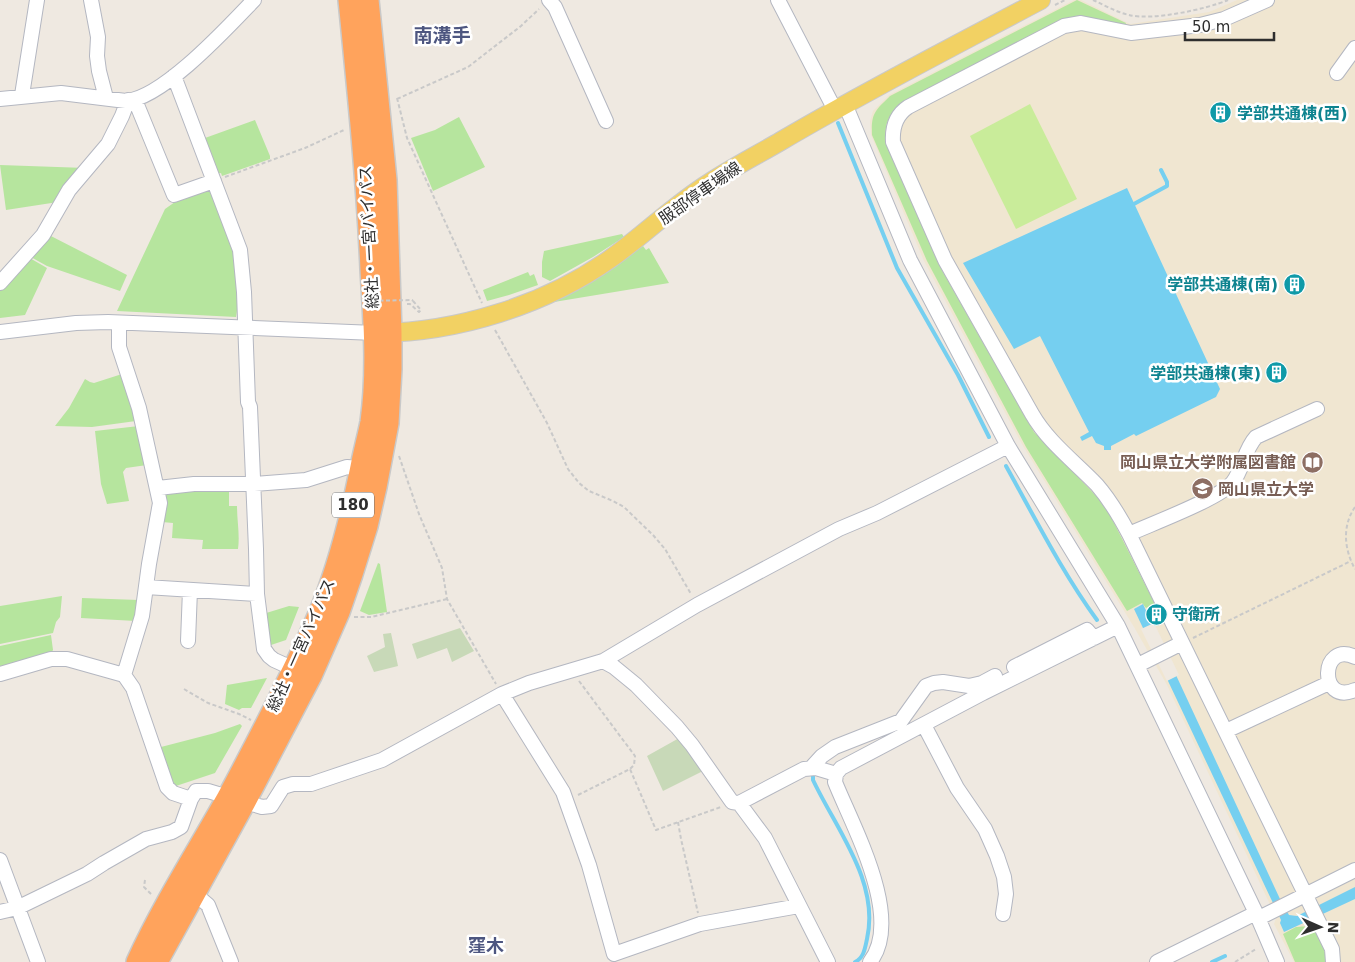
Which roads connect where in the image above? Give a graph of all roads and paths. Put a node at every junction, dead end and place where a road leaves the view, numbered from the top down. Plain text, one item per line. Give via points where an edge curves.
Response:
1 (37, 0) edge
2 (91, 0) edge
3 (254, 0) edge
4 (349, 0) edge
5 (368, 0) edge
6 (778, 0) edge
7 (1041, 0) edge
8 (1093, 0) edge
9 (1228, 0) edge
10 (1267, 0) edge
11 (546, 3) edge
12 (1355, 48) edge
13 (1337, 73) dead end
14 (174, 76) junction
15 (22, 95) junction
16 (106, 98) junction
17 (0, 99) edge
18 (132, 100) junction
19 (388, 102) junction
20 (840, 107) junction
21 (361, 122) junction
22 (606, 122) dead end
23 (214, 181) junction
24 (0, 283) edge
25 (362, 299) dead end
26 (409, 304) dead end
27 (488, 317) junction
28 (119, 323) junction
29 (245, 328) junction
30 (0, 332) edge
31 (383, 333) junction
32 (1317, 408) dead end
33 (1008, 446) junction
34 (384, 448) junction
35 (361, 468) junction
36 (254, 484) junction
37 (158, 488) junction
38 (1355, 507) edge
39 (1129, 534) junction
40 (1351, 561) junction
41 (1355, 569) edge
42 (146, 587) junction
43 (190, 590) junction
44 (256, 594) junction
45 (447, 599) junction
46 (697, 605) junction
47 (339, 612) junction
48 (1118, 626) junction
49 (188, 641) dead end
50 (1187, 641) junction
51 (1355, 657) edge
52 (603, 661) junction
53 (1138, 665) junction
54 (294, 669) junction
55 (571, 671) junction
56 (0, 674) edge
57 (124, 675) junction
58 (1329, 682) junction
59 (980, 688) junction
60 (184, 689) dead end
61 (1355, 691) edge
62 (502, 694) junction
63 (924, 725) junction
64 (264, 726) junction
65 (1226, 731) junction
66 (630, 769) junction
67 (816, 769) junction
68 (836, 774) junction
69 (191, 799) junction
70 (236, 799) junction
71 (566, 801) junction
72 (736, 803) junction
73 (678, 822) junction
74 (0, 860) edge
75 (1355, 870) edge
76 (194, 893) junction
77 (1308, 900) junction
78 (799, 906) junction
79 (18, 908) junction
80 (0, 912) edge
81 (1003, 914) dead end
82 (1258, 915) junction
83 (700, 924) junction
84 (1268, 939) junction
85 (38, 962) edge
86 (136, 962) edge
87 (157, 962) edge
88 (231, 962) edge
89 (828, 962) edge
90 (870, 962) edge
91 (1157, 962) edge
92 (1236, 962) edge
93 (1278, 962) edge
94 (1333, 962) edge

1 - 15 street
2 - 16 street via 98,37 99,71
3 - 14 street
4 - 21 highway, 総社・一宮バイパス / 180
5 - 19 highway, 総社・一宮バイパス / 180
6 - 20 street
7 - 20 main road, 服部停車場線
8 - 9 path via 1131,16 1213,6
10 - 39 street via 1224,19 1200,25 1131,33 1081,23 1064,26 908,108 898,116 892,132 893,142 945,260 1032,414 1041,429 1098,486 1118,512
11 - 19 path via 522,26 468,67
11 - 22 street via 555,7
12 - 13 street
14 - 18 street via 154,91
14 - 23 street
15 - 16 street via 61,93
15 - 17 street
16 - 18 street
18 - 23 street via 174,195
18 - 24 street via 108,144 69,190 43,235
19 - 27 path via 408,138
19 - 31 highway, 総社・一宮バイパス / 180
20 - 27 main road, 服部停車場線 via 708,183 609,260 543,296
20 - 33 street via 910,260
21 - 23 path via 305,148
21 - 31 highway, 総社・一宮バイパス / 180
23 - 29 street via 240,250
25 - 26 path, bridge via 412,300 421,310 419,312
27 - 31 main road, 服部停車場線
27 - 46 path via 547,423 568,469 589,491 624,507 653,535 666,549
28 - 29 street
28 - 30 street
28 - 37 street via 118,347 138,408
29 - 31 street
29 - 36 street
31 - 34 highway, 総社・一宮バイパス / 180 via 391,369
31 - 35 highway, 総社・一宮バイパス / 180
32 - 39 street via 1256,438 1234,481 1221,492
33 - 46 street via 839,529
33 - 48 street
34 - 45 path via 398,454 403,465 442,568
34 - 47 highway, 総社・一宮バイパス / 180 via 367,526
35 - 36 street via 347,467 306,480
35 - 54 highway, 総社・一宮バイパス / 180 via 336,567
36 - 37 street
36 - 44 street
37 - 42 street via 159,517
38 - 40 path via 1346,531
39 - 50 street
40 - 41 path
40 - 50 path
42 - 43 street
42 - 57 street via 142,616
43 - 44 street
43 - 49 street
44 - 54 street via 264,648 274,660
45 - 47 path via 371,618 352,617
45 - 62 path
46 - 52 street
47 - 70 highway, 総社・一宮バイパス / 180 via 311,676
48 - 53 street
48 - 59 street
50 - 53 street
50 - 65 street
51 - 58 street via 1345,655 1334,659 1327,670
52 - 55 street
52 - 72 street via 636,685 677,727
53 - 82 street
54 - 64 highway, 総社・一宮バイパス / 180
55 - 62 street via 528,682
55 - 66 path via 635,756
56 - 57 street via 51,659 78,662
57 - 69 street via 133,688 168,787 172,793
58 - 61 street via 1337,690
58 - 65 street
59 - 63 street
59 - 67 street via 943,682 926,686 901,721 835,747 822,756
60 - 64 path via 208,703
62 - 70 street via 382,760 311,784 283,787 271,806 262,807
62 - 71 street
63 - 68 street via 841,768
63 - 81 street via 950,776 985,829 997,856 1006,894
64 - 70 highway, 総社・一宮バイパス / 180
65 - 77 street
66 - 71 path
66 - 73 path via 656,830
67 - 68 street
67 - 72 street via 804,769
68 - 90 street via 835,782 874,877 880,902 881,934
69 - 70 street via 196,791
69 - 79 street via 181,827 146,839 87,874
70 - 76 highway, 総社・一宮バイパス / 180
70 - 86 highway, 総社・一宮バイパス / 180 via 151,931
71 - 83 street via 614,954
72 - 73 path
72 - 78 street via 765,838
73 - 83 path
74 - 79 street
75 - 77 street
76 - 87 highway, 総社・一宮バイパス / 180
76 - 88 street via 208,905
77 - 82 street
77 - 94 street via 1332,949
78 - 83 street
78 - 89 street
79 - 80 street
79 - 85 street
82 - 84 street
82 - 91 street
84 - 92 path
84 - 93 street

